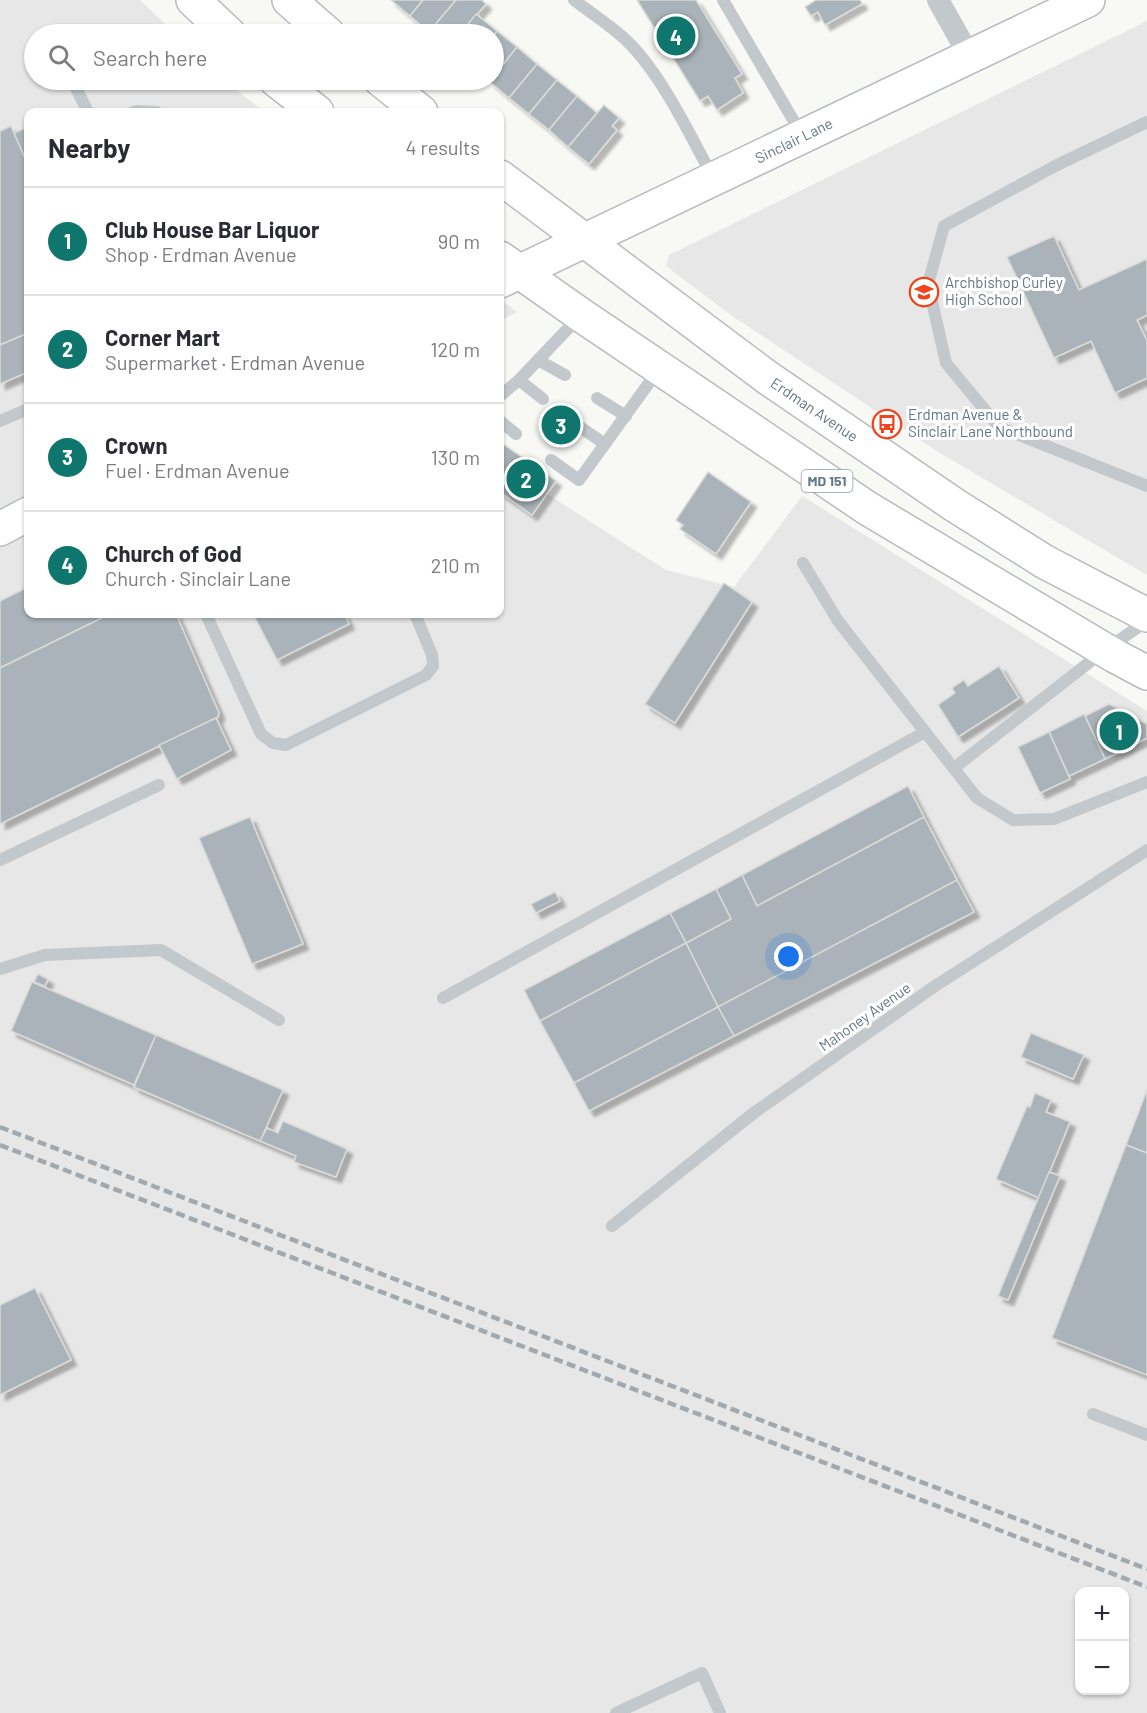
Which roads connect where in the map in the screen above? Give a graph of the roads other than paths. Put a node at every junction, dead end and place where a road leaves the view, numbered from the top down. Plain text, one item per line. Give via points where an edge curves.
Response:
1 (193, 0) edge
2 (289, 0) edge
3 (574, 0) edge
4 (723, 0) edge
5 (938, 0) edge
6 (1088, 0) edge
7 (218, 24) edge
8 (317, 24) edge
9 (970, 57) junction
10 (77, 90) edge
11 (289, 90) edge
12 (394, 90) edge
13 (86, 108) edge
14 (312, 108) edge
15 (416, 108) edge
16 (1147, 122) edge
17 (802, 136) junction
18 (714, 179) junction
19 (504, 180) edge
20 (584, 240) junction
21 (506, 270) edge
22 (581, 315) junction
23 (538, 360) junction
24 (660, 368) junction
25 (565, 375) dead end
26 (519, 380) junction
27 (504, 388) edge
28 (597, 398) dead end
29 (543, 399) dead end
30 (24, 411) edge
31 (626, 416) junction
32 (0, 421) edge
33 (574, 423) dead end
34 (504, 424) edge
35 (516, 434) dead end
36 (605, 444) junction
37 (550, 460) dead end
38 (1147, 486) edge
39 (24, 516) edge
40 (0, 528) edge
41 (802, 563) dead end
42 (1147, 615) edge
43 (208, 618) edge
44 (421, 618) edge
45 (1147, 621) edge
46 (1105, 650) junction
47 (1147, 673) edge
48 (925, 732) junction
49 (954, 768) junction
50 (1147, 782) edge
51 (159, 785) dead end
52 (1147, 850) edge
53 (0, 860) edge
54 (0, 969) edge
55 (443, 999) dead end
56 (279, 1020) dead end
57 (612, 1226) dead end
58 (1093, 1414) dead end
59 (1147, 1436) edge
60 (616, 1713) edge
61 (720, 1713) edge

1 - 7 main road
2 - 8 main road
3 - 18 lane via 627,40 682,121
4 - 17 lane
5 - 9 street
6 - 9 main road, Sinclair Lane
9 - 17 main road, Sinclair Lane
10 - 13 lane
11 - 14 main road
12 - 15 main road
16 - 38 lane via 944,226 928,284 946,363 999,427
17 - 18 main road, Sinclair Lane
18 - 20 main road, Sinclair Lane
19 - 20 main road, Erdman Avenue
20 - 21 main road, Sinclair Lane
20 - 42 main road, Erdman Avenue via 768,378 953,504 1045,562
21 - 22 main road, MD 151
22 - 23 lane
22 - 24 main road, MD 151
23 - 25 lane
23 - 26 lane
24 - 31 lane
24 - 46 main road, MD 151 via 867,508
26 - 27 lane
26 - 29 lane
28 - 31 lane
30 - 32 lane
31 - 36 lane
33 - 36 lane
34 - 35 lane
36 - 37 lane via 579,480
39 - 40 main road
41 - 48 lane via 837,621
43 - 44 lane via 261,734 286,745 426,675 433,666
45 - 46 lane
46 - 47 main road, MD 151
46 - 49 lane
48 - 49 lane
48 - 55 lane
49 - 50 lane via 977,798 1013,820 1054,819
51 - 53 lane
52 - 57 lane, Mahoney Avenue via 935,986 774,1098
54 - 56 lane via 45,955 161,950
58 - 59 lane
60 - 61 lane via 702,1673

